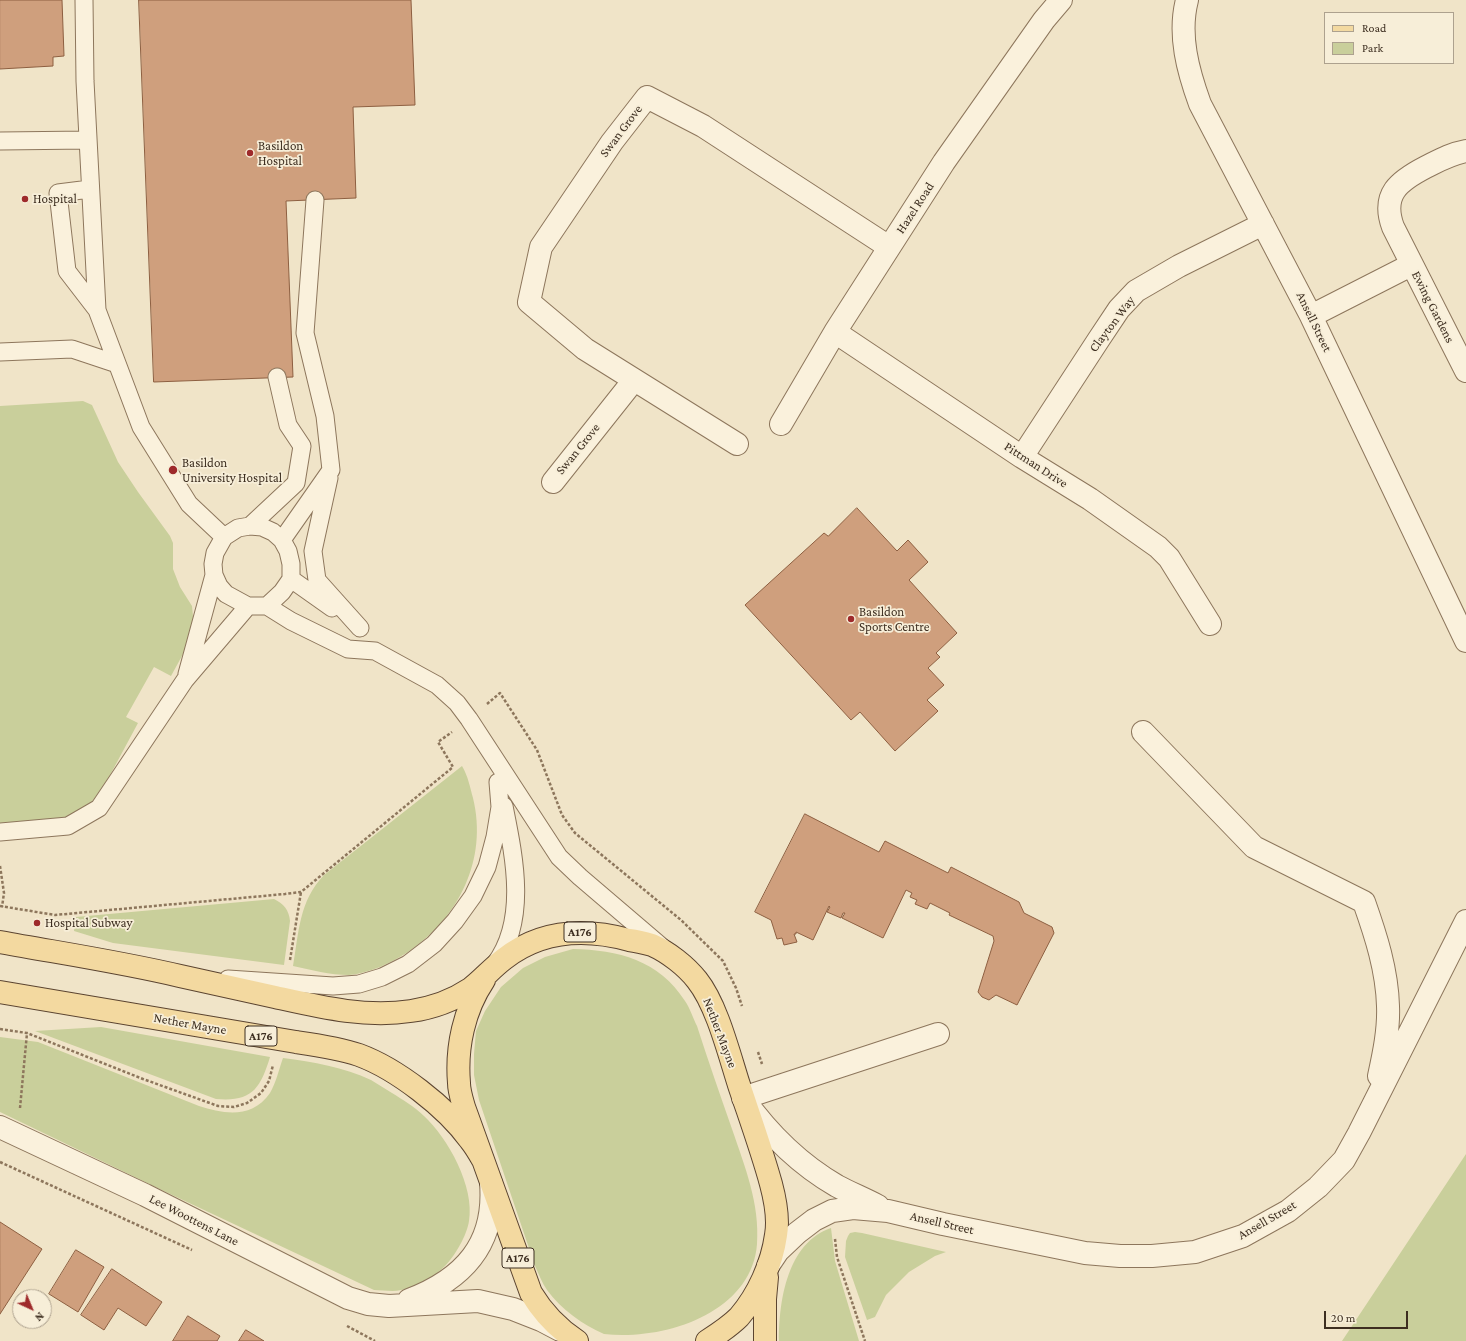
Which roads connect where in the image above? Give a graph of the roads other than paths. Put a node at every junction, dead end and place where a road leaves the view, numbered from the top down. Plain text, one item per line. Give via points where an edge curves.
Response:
1 (84, 0) edge
2 (1061, 0) edge
3 (1186, 0) edge
4 (88, 140) junction
5 (0, 141) edge
6 (1466, 151) edge
7 (90, 189) junction
8 (315, 200) dead end
9 (1263, 224) junction
10 (890, 247) junction
11 (1411, 265) junction
12 (97, 310) junction
13 (1311, 316) junction
14 (835, 332) junction
15 (0, 352) edge
16 (117, 364) junction
17 (1466, 371) edge
18 (277, 377) dead end
19 (634, 380) junction
20 (780, 424) dead end
21 (737, 444) dead end
22 (1022, 457) junction
23 (331, 470) junction
24 (553, 482) dead end
25 (250, 526) junction
26 (224, 536) junction
27 (282, 540) junction
28 (214, 575) junction
29 (291, 579) junction
30 (248, 606) junction
31 (267, 606) junction
32 (1210, 624) dead end
33 (360, 628) junction
34 (1466, 641) edge
35 (375, 651) junction
36 (185, 680) junction
37 (1142, 732) dead end
38 (481, 738) junction
39 (498, 782) junction
40 (0, 832) edge
41 (1466, 921) edge
42 (0, 942) edge
43 (677, 960) junction
44 (488, 972) junction
45 (177, 975) junction
46 (0, 992) edge
47 (938, 1034) dead end
48 (744, 1098) junction
49 (0, 1127) edge
50 (1359, 1133) junction
51 (483, 1160) junction
52 (491, 1182) junction
53 (888, 1210) junction
54 (768, 1266) junction
55 (389, 1306) junction
56 (571, 1337) edge
57 (707, 1341) edge
58 (765, 1341) edge

1 - 4 lane
2 - 10 street, Hazel Road via 1044,20 944,162
3 - 9 street, Ansell Street via 1183,30 1191,80 1200,104
4 - 5 lane
4 - 7 lane
6 - 11 street, Ewing Gardens via 1448,155 1406,177 1394,191 1390,218
7 - 12 lane
7 - 12 lane via 58,192 67,272
8 - 23 lane via 305,333 325,416
9 - 13 street, Ansell Street
9 - 22 street, Clayton Way via 1179,266 1136,291 1099,339
10 - 14 street, Hazel Road
10 - 19 street, Swan Grove via 703,126 647,97 612,142 541,247 529,302 585,349
11 - 13 street, Ewing Gardens
11 - 17 street, Ewing Gardens
12 - 16 lane
13 - 34 street, Ansell Street
14 - 20 street, Hazel Road
14 - 22 street, Pittman Drive
15 - 16 lane via 72,349
16 - 26 lane via 141,427 188,504
18 - 25 lane via 288,425 302,446 296,483
19 - 21 street, Swan Grove
19 - 24 street, Swan Grove
22 - 32 street, Pittman Drive via 1090,499 1158,547 1169,558
23 - 27 lane
23 - 33 lane via 313,551 317,580
25 - 26 lane via 238,528
25 - 27 lane via 262,527
26 - 28 lane via 215,553
27 - 29 lane via 288,551
28 - 30 lane via 226,594
28 - 36 lane
29 - 31 lane
29 - 33 lane
30 - 31 lane
30 - 36 lane
31 - 35 lane via 348,649
33 - 35 lane
35 - 38 lane via 437,685 457,703
36 - 40 lane via 99,808 68,826
37 - 50 street via 1254,847 1364,902 1384,968 1388,1006 1385,1051 1370,1107
38 - 39 lane
38 - 43 lane via 559,857
39 - 44 lane via 511,840 516,896 508,942
39 - 45 lane via 500,807 488,867 473,896 455,921 434,944 408,964 382,977 359,984 332,986
41 - 50 street, Ansell Street
42 - 45 main road, Nether Mayne / A176
43 - 44 main road, Nether Mayne / A176 via 651,945 583,932 550,936 505,958
43 - 48 main road, Nether Mayne / A176 via 697,980 710,1001
44 - 45 main road, Nether Mayne / A176 via 471,988 453,999 410,1011 388,1013 350,1012 319,1007
44 - 51 main road, Nether Mayne / A176 via 472,1000 464,1022 458,1054 459,1085 464,1108
46 - 51 main road, Nether Mayne / A176 via 359,1055 398,1075 450,1116
47 - 48 street
48 - 53 street via 779,1142 805,1164 836,1186
48 - 54 main road, Nether Mayne / A176 via 772,1185 776,1211 777,1233
49 - 55 street, Lee Woottens Lane via 145,1195 348,1298 368,1304
50 - 53 street, Ansell Street via 1344,1160 1318,1187 1288,1210 1243,1236 1195,1252 1152,1256 1085,1254
51 - 52 main road, Nether Mayne / A176
52 - 55 street, Lee Woottens Lane via 492,1201 487,1231 467,1263 453,1278 435,1289
52 - 56 main road, Nether Mayne / A176 via 530,1293 546,1315
53 - 54 street via 853,1208 832,1212 814,1220 778,1251
54 - 57 main road, Nether Mayne / A176 via 760,1285 739,1316 724,1331
54 - 58 main road, Nether Mayne / A176 via 764,1299
55 - 56 street, Lee Woottens Lane via 478,1301 513,1309 541,1320

